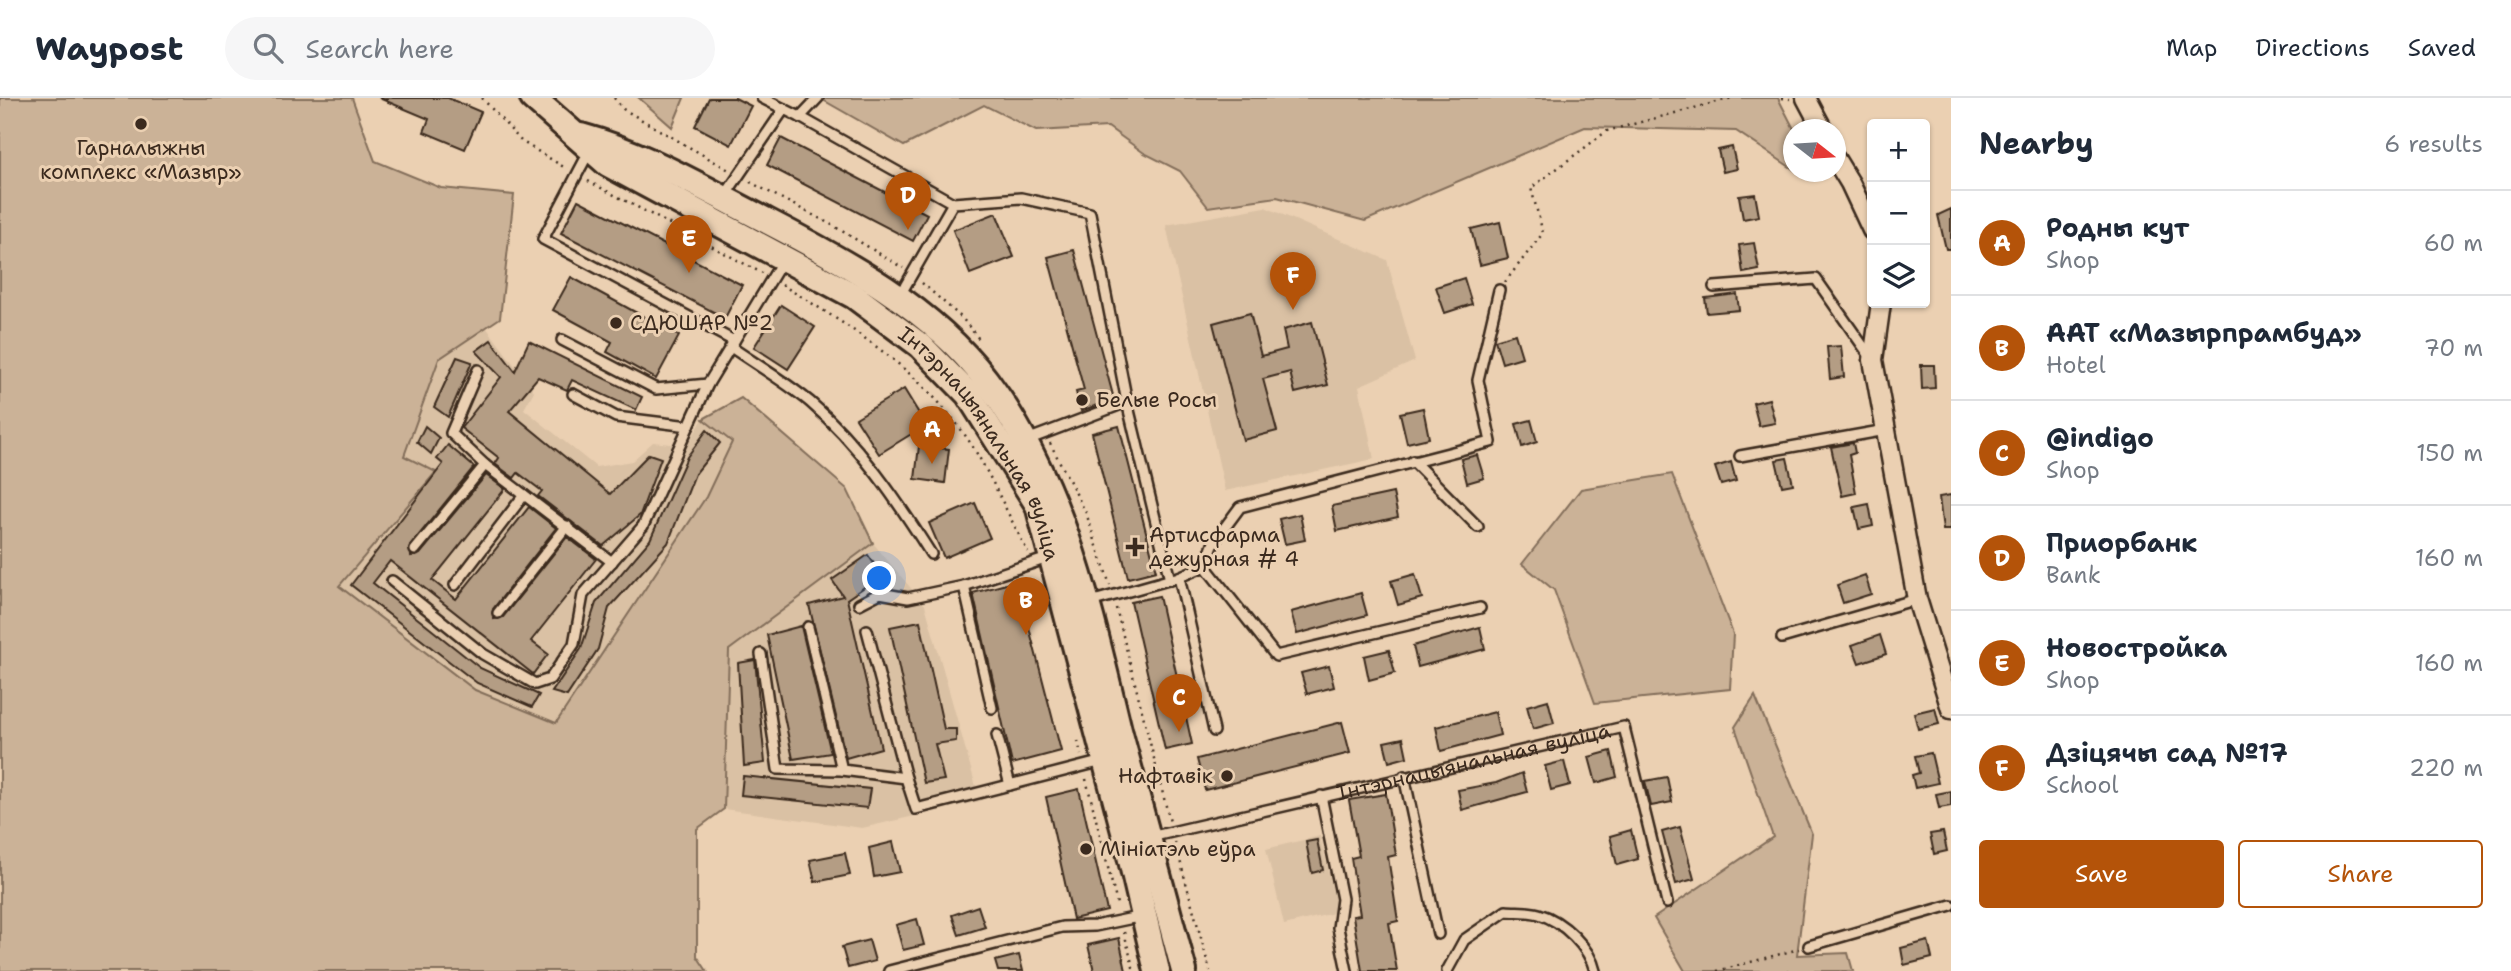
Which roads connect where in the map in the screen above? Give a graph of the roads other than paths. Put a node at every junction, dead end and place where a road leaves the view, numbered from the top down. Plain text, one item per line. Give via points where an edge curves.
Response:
1 (533, 98) edge
2 (762, 98) edge
3 (818, 98) edge
4 (1807, 98) edge
5 (784, 109) junction
6 (800, 117) junction
7 (1818, 119) edge
8 (584, 141) junction
9 (1846, 176) edge
10 (723, 199) junction
11 (953, 204) junction
12 (1867, 219) edge
13 (783, 259) junction
14 (1714, 287) dead end
15 (1499, 290) road end
16 (898, 300) junction
17 (1880, 308) edge
18 (562, 340) dead end
19 (732, 344) junction
20 (1873, 360) junction
21 (478, 370) dead end
22 (708, 384) junction
23 (573, 394) dead end
24 (1127, 402) junction
25 (689, 426) junction
26 (1886, 430) junction
27 (1035, 437) junction
28 (1740, 456) dead end
29 (1413, 461) junction
30 (485, 465) junction
31 (524, 495) junction
32 (567, 526) junction
33 (1478, 527) dead end
34 (415, 550) dead end
35 (931, 554) dead end
36 (1053, 556) junction
37 (612, 562) junction
38 (1205, 566) junction
39 (1174, 579) junction
40 (392, 581) dead end
41 (455, 585) dead end
42 (964, 586) junction
43 (1917, 599) junction
44 (1088, 602) junction
45 (859, 604) dead end
46 (1480, 608) dead end
47 (498, 613) dead end
48 (808, 627) dead end
49 (867, 630) dead end
50 (1782, 638) dead end
51 (761, 654) dead end
52 (992, 708) dead end
53 (1951, 709) edge
54 (1214, 731) dead end
55 (997, 735) dead end
56 (1105, 760) junction
57 (842, 770) junction
58 (1404, 776) junction
59 (906, 778) junction
60 (1010, 785) junction
61 (1321, 796) junction
62 (1160, 834) junction
63 (1667, 903) dead end
64 (1951, 905) edge
65 (1143, 916) junction
66 (1438, 934) dead end
67 (1808, 946) road end
68 (889, 971) edge
69 (1157, 971) edge
70 (1184, 971) edge
71 (1348, 971) edge
72 (1447, 971) edge
73 (1595, 971) edge

1 - 8 main road, Інтэрнацыянальная вуліца
2 - 5 lane
3 - 6 lane
4 - 7 street
5 - 6 lane
5 - 10 lane
6 - 11 lane
8 - 10 main road, Інтэрнацыянальная вуліца via 625,148
8 - 13 main road, Інтэрнацыянальная вуліца via 608,164
8 - 19 lane via 543,239
9 - 12 street
10 - 16 main road, Інтэрнацыянальная вуліца via 810,244
11 - 16 lane
11 - 24 lane via 1021,198 1090,213
13 - 19 lane
13 - 36 main road, Інтэрнацыянальная вуліца via 854,296 921,345 968,394 1038,505
14 - 20 lane via 1816,279
15 - 29 lane via 1478,380 1491,442
16 - 27 main road, Інтэрнацыянальная вуліца via 938,330
17 - 20 street
18 - 22 lane via 656,388
19 - 22 lane
19 - 35 lane via 810,402 856,450 899,503
20 - 26 street
21 - 30 lane via 451,433
22 - 25 lane
23 - 25 lane via 616,417
24 - 27 lane
24 - 39 lane
25 - 37 lane via 643,526
26 - 28 lane
26 - 43 street
27 - 44 main road, Інтэрнацыянальная вуліца
29 - 33 lane
29 - 38 lane via 1240,506 1214,542
30 - 31 lane
30 - 34 lane
31 - 32 lane
31 - 41 lane
32 - 37 lane
32 - 47 lane
36 - 42 lane
36 - 56 main road, Інтэрнацыянальная вуліца
37 - 40 lane via 583,595 574,644 550,679 535,684 483,654
38 - 39 lane
38 - 46 lane via 1276,656
39 - 44 lane
39 - 54 lane
42 - 45 lane via 908,598 880,593
42 - 52 lane
43 - 50 lane
43 - 53 street
44 - 62 main road, Інтэрнацыянальная вуліца
48 - 57 lane
49 - 59 lane
51 - 57 lane via 778,769
55 - 60 lane
56 - 60 lane
56 - 65 main road, Інтэрнацыянальная вуліца
57 - 59 lane
58 - 61 lane, Інтэрнацыянальная вуліца
58 - 63 lane, Інтэрнацыянальная вуліца via 1624,727
58 - 66 lane
59 - 60 lane via 916,809
61 - 62 lane, Інтэрнацыянальная вуліца
61 - 71 lane via 1342,899 1338,928
62 - 70 main road, Інтэрнацыянальная вуліца
64 - 67 lane
65 - 68 lane via 1062,927
65 - 69 main road, Інтэрнацыянальная вуліца
72 - 73 lane via 1464,940 1506,911 1541,914 1565,929 1592,956

